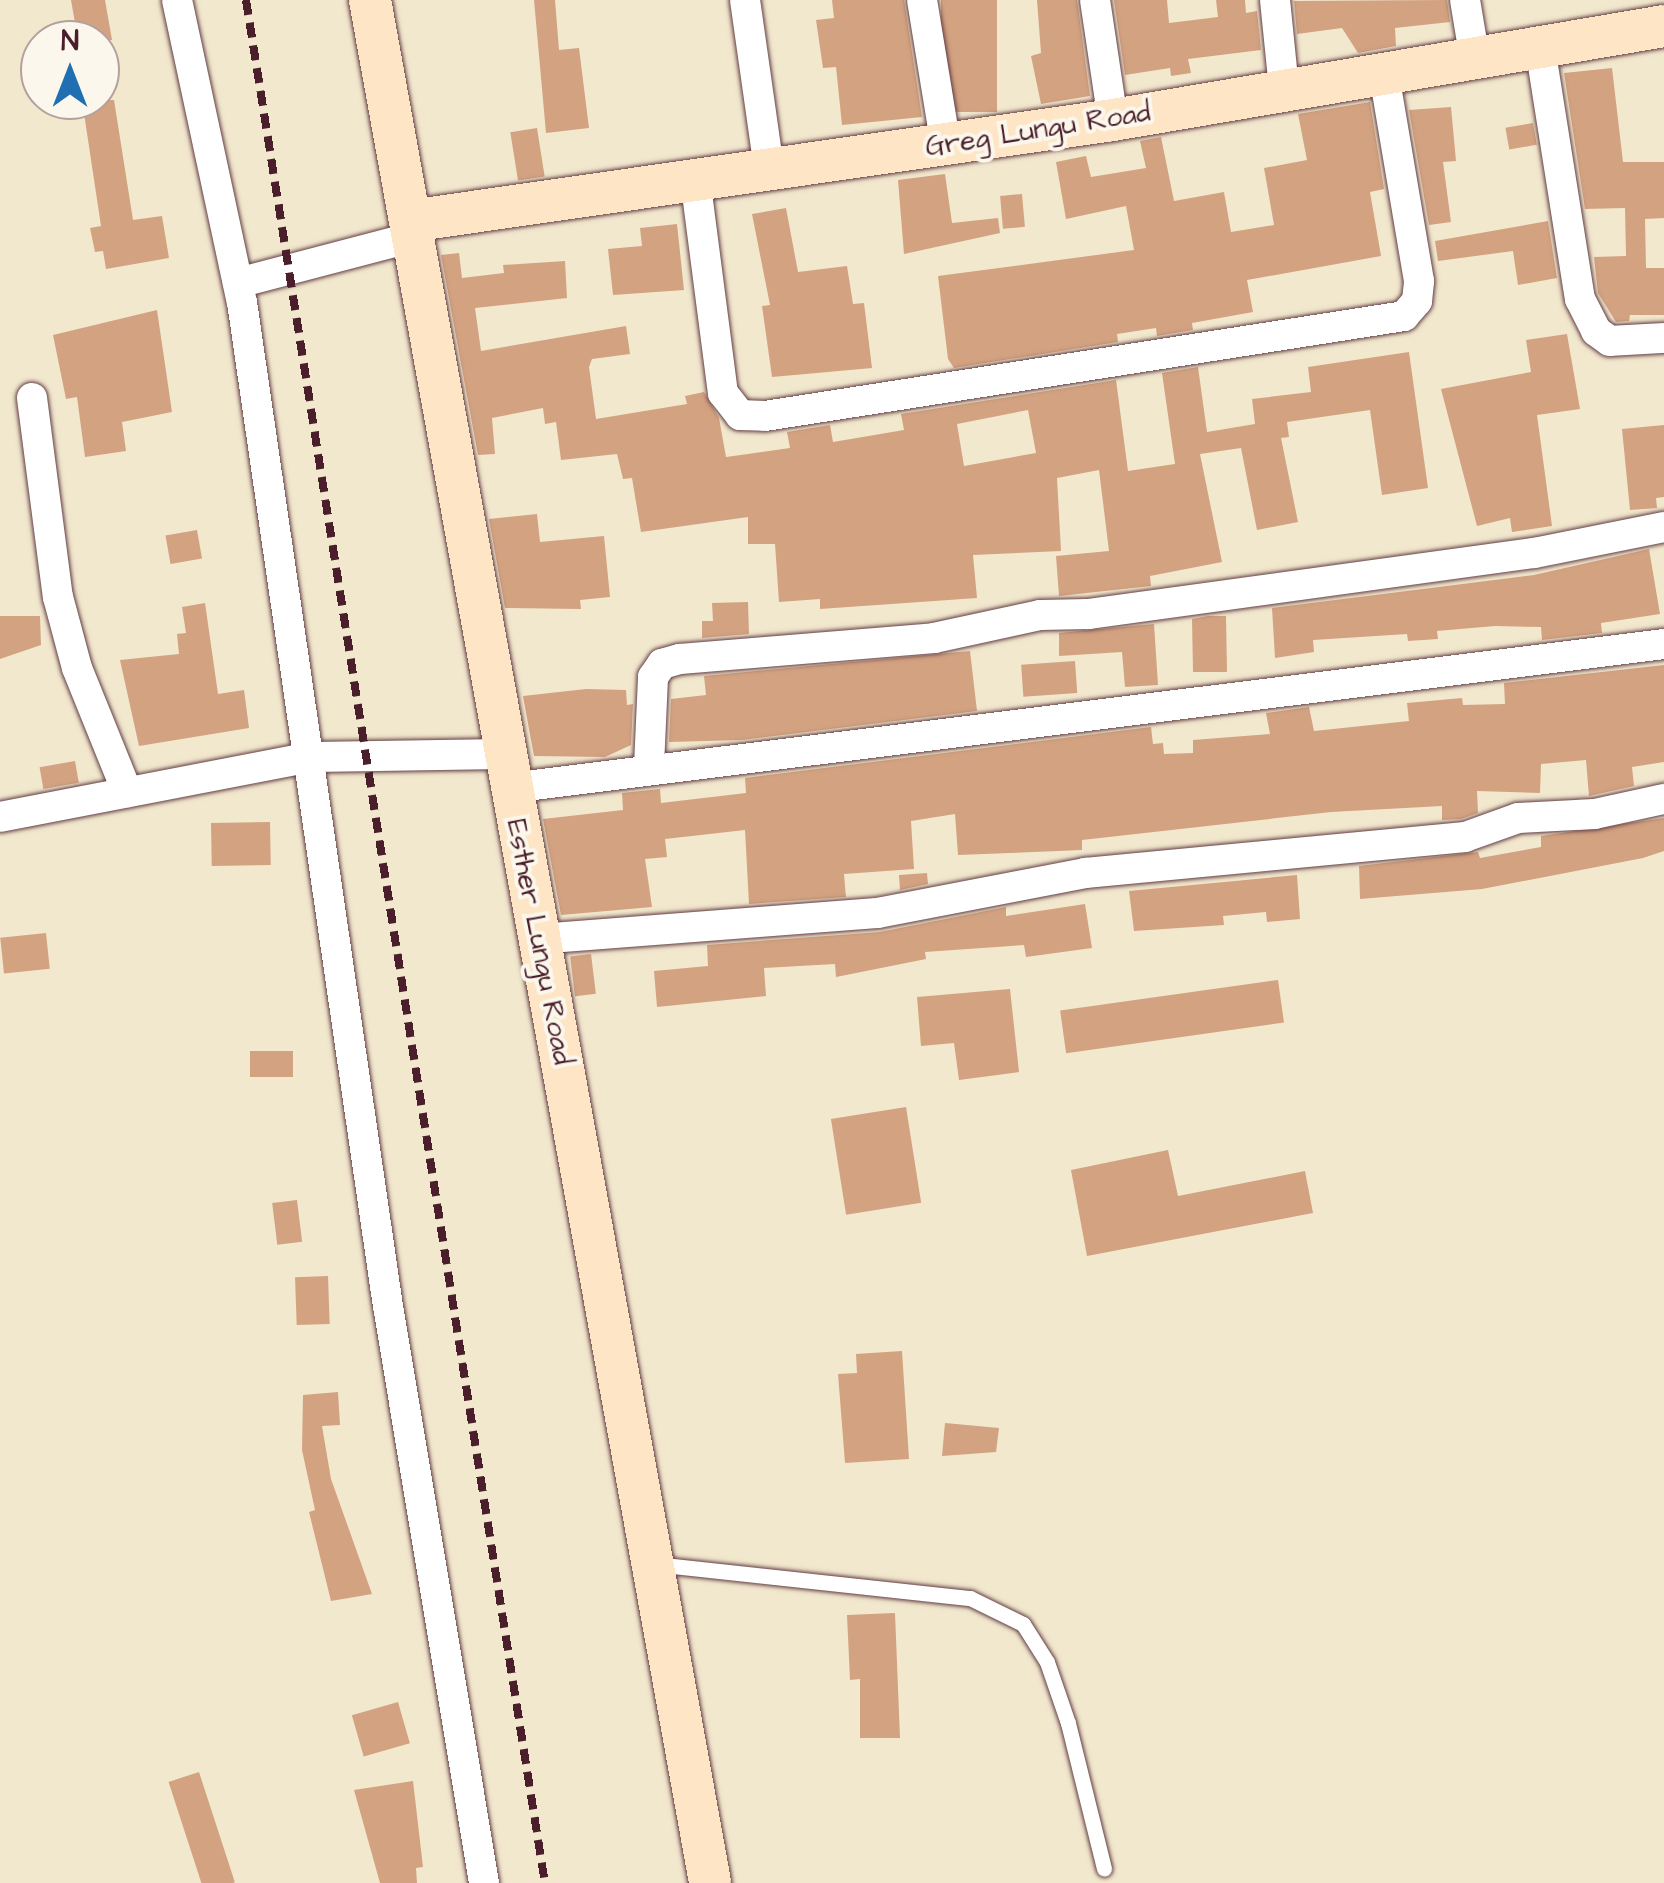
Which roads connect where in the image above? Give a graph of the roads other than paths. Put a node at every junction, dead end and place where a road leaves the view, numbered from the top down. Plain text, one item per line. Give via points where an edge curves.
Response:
1 (178, 0) edge
2 (370, 0) edge
3 (744, 0) edge
4 (922, 0) edge
5 (1095, 0) edge
6 (1275, 0) edge
7 (1465, 0) edge
8 (1660, 17) edge
9 (1540, 47) junction
10 (1475, 60) junction
11 (1384, 75) junction
12 (1284, 88) junction
13 (1113, 120) junction
14 (946, 146) junction
15 (769, 168) junction
16 (695, 178) junction
17 (412, 229) junction
18 (238, 283) junction
19 (1664, 338) edge
20 (32, 398) dead end
21 (1664, 526) edge
22 (1664, 644) edge
23 (313, 756) junction
24 (649, 766) junction
25 (507, 771) junction
26 (126, 792) junction
27 (1664, 799) edge
28 (0, 816) edge
29 (538, 939) junction
30 (654, 1564) junction
31 (1104, 1868) dead end
32 (484, 1883) edge
33 (710, 1883) edge

1 - 18 street
2 - 17 street, Esther Lungu Road
3 - 15 street
4 - 14 street
5 - 13 street
6 - 12 street
7 - 10 street
8 - 9 street, Greg Lungu Road
9 - 10 street, Greg Lungu Road
9 - 19 street via 1580,299 1596,331 1610,340
10 - 11 street, Greg Lungu Road
11 - 12 street, Greg Lungu Road
11 - 16 street via 1419,281 1417,301 1404,316 766,416 740,414 723,392
12 - 13 street, Greg Lungu Road
13 - 14 street, Greg Lungu Road
14 - 15 street, Greg Lungu Road
15 - 16 street, Greg Lungu Road
16 - 17 street, Greg Lungu Road
17 - 18 street
17 - 25 street, Esther Lungu Road
18 - 23 street
20 - 26 street via 58,597
21 - 24 street via 1534,553 1040,615 934,638 680,659 662,664 653,676
22 - 24 street via 1116,716
23 - 25 street
23 - 26 street
23 - 32 street via 388,1306
24 - 25 street
25 - 29 street, Esther Lungu Road
26 - 28 street
27 - 29 street via 1595,814 1518,818 1465,837 1085,873 878,913
29 - 30 street, Esther Lungu Road
30 - 31 lane via 970,1598 1023,1624 1047,1662 1068,1723
30 - 33 street, Esther Lungu Road

